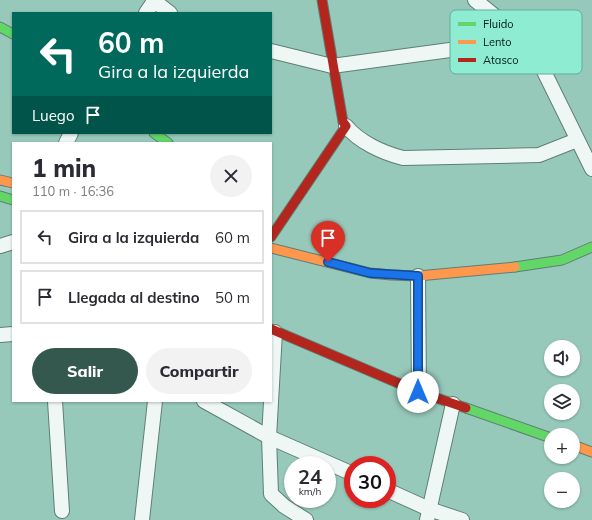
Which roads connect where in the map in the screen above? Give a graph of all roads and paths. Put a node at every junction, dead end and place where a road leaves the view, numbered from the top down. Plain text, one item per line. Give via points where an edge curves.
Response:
1 (154, 0) edge
2 (322, 0) edge
3 (475, 0) edge
4 (487, 10) edge
5 (147, 12) edge
6 (169, 12) edge
7 (450, 50) edge
8 (272, 51) edge
9 (332, 66) junction
10 (545, 74) edge
11 (346, 126) junction
12 (155, 134) edge
13 (577, 140) junction
14 (167, 142) edge
15 (591, 164) edge
16 (0, 180) edge
17 (12, 183) edge
18 (0, 196) edge
19 (12, 200) edge
20 (272, 236) edge
21 (12, 242) edge
22 (0, 246) edge
23 (592, 247) edge
24 (272, 248) edge
25 (418, 276) junction
26 (273, 330) edge
27 (12, 334) edge
28 (0, 335) edge
29 (272, 357) edge
30 (418, 392) junction
31 (55, 402) edge
32 (155, 402) edge
33 (206, 402) edge
34 (270, 402) edge
35 (453, 404) junction
36 (544, 436) edge
37 (269, 437) junction
38 (580, 448) edge
39 (592, 452) edge
40 (344, 470) edge
41 (396, 495) edge
42 (62, 511) dead end
43 (428, 514) edge
44 (142, 520) edge
45 (306, 520) edge
46 (462, 520) edge

1 - 5 street
1 - 6 street
2 - 9 street
3 - 4 street
7 - 9 street
8 - 9 street
9 - 11 street via 343,122
10 - 13 street
11 - 13 street via 388,154 403,158 539,155
11 - 20 street
12 - 14 street
13 - 15 street
16 - 17 street
18 - 19 street
21 - 22 street
23 - 25 street via 562,260 544,264
24 - 25 street via 370,273
25 - 30 street
26 - 29 street
26 - 30 street
27 - 28 street
30 - 35 street
31 - 42 street
32 - 44 street
33 - 37 street
34 - 37 street
35 - 36 street
35 - 43 street
37 - 40 street
37 - 45 street via 271,494
38 - 39 street
41 - 43 street
43 - 46 street

